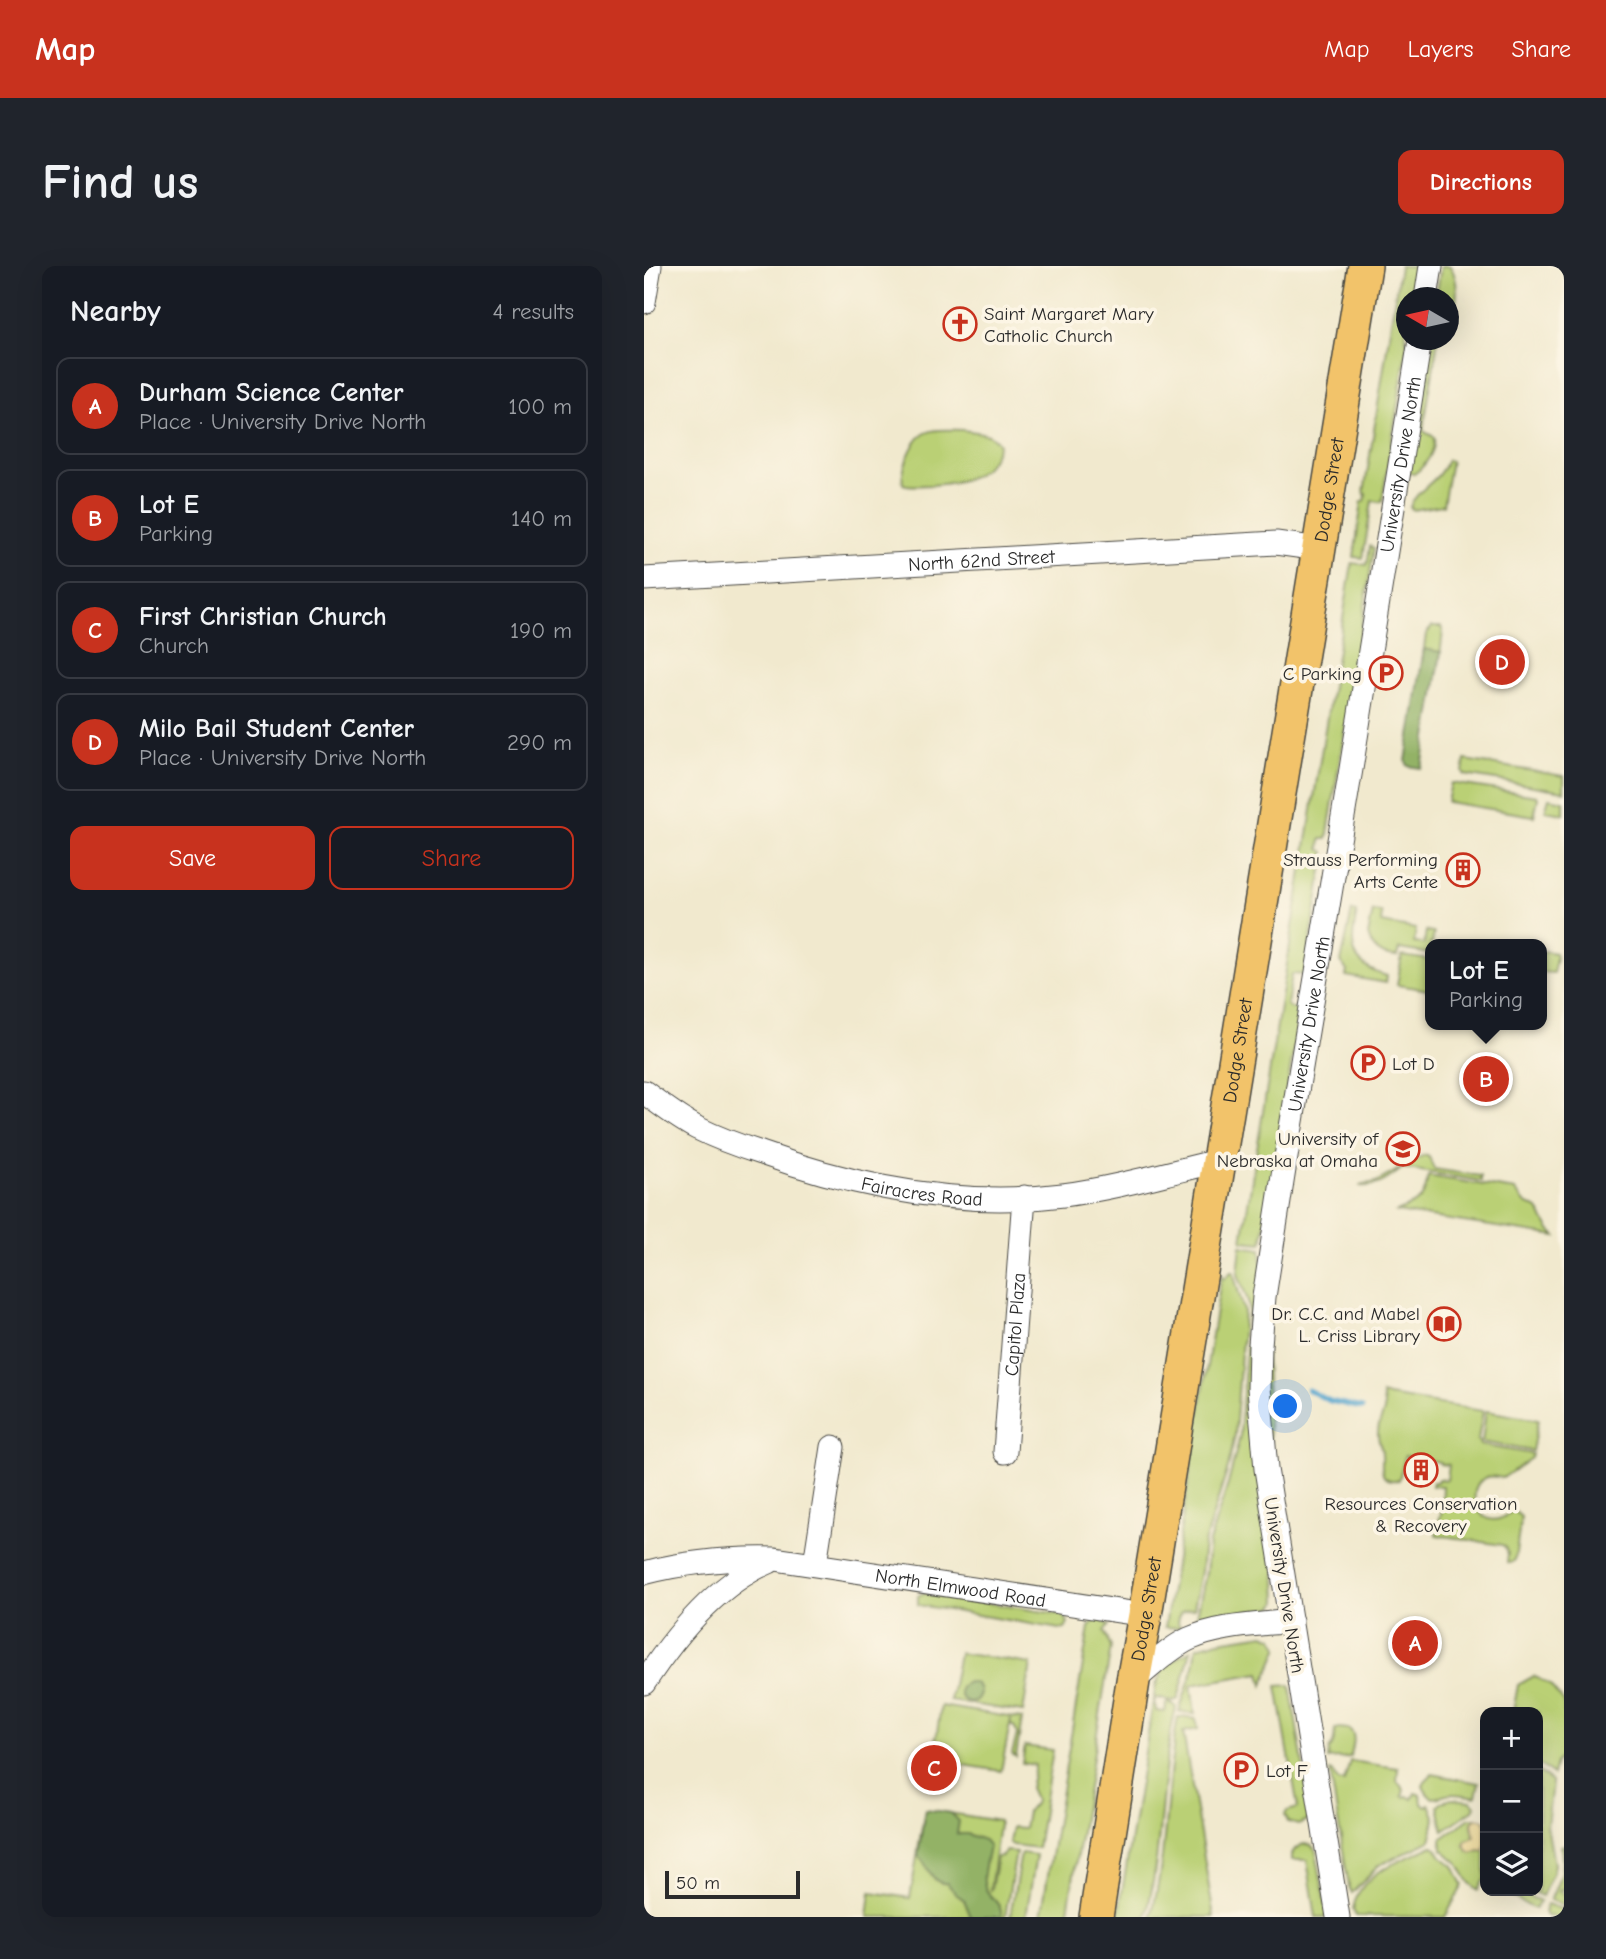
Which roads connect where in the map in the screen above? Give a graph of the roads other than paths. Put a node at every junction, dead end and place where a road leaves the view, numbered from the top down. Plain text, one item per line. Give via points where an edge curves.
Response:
1 (650, 266) edge
2 (1365, 266) edge
3 (1431, 266) edge
4 (1428, 287) edge
5 (644, 302) edge
6 (1418, 350) edge
7 (1319, 549) junction
8 (644, 579) edge
9 (644, 1092) edge
10 (1218, 1161) junction
11 (1024, 1197) junction
12 (833, 1447) dead end
13 (1006, 1452) dead end
14 (775, 1559) junction
15 (815, 1564) junction
16 (644, 1573) edge
17 (1146, 1615) junction
18 (1291, 1621) junction
19 (1133, 1681) junction
20 (644, 1682) edge
21 (1096, 1917) edge
22 (1338, 1917) edge

1 - 5 street
2 - 7 highway, Dodge Street
3 - 4 street
6 - 18 street, University Drive North via 1262,1318 1262,1436
7 - 8 street, North 62nd Street via 1276,543
7 - 10 highway, Dodge Street
9 - 11 street, Fairacres Road via 696,1127 793,1165 878,1186 978,1198
10 - 11 street, Fairacres Road via 1100,1189
10 - 17 highway, Dodge Street
11 - 13 street, Capitol Plaza
12 - 15 street
14 - 15 street, North Elmwood Road
14 - 16 street, North Elmwood Road via 740,1558
14 - 20 street via 733,1581 672,1644
15 - 17 street, North Elmwood Road
17 - 19 highway, Dodge Street
18 - 19 street via 1200,1635 1175,1647
18 - 22 street, University Drive North
19 - 21 highway, Dodge Street

